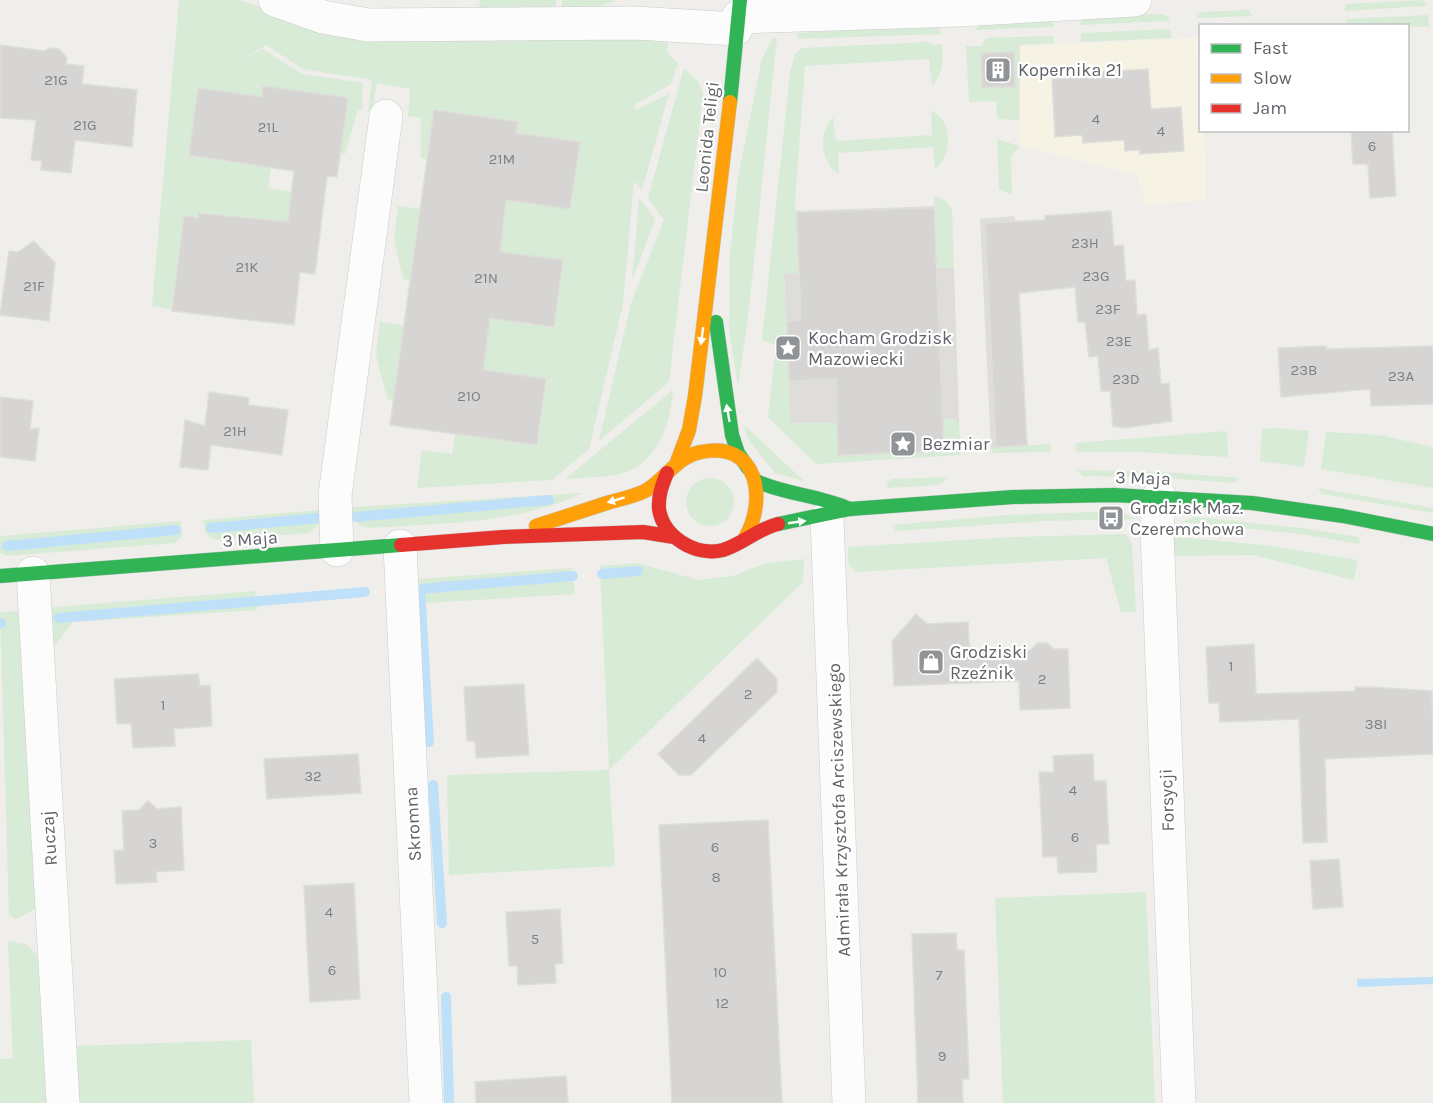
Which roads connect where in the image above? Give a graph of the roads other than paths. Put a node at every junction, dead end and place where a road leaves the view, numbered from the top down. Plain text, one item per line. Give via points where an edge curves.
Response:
1 (275, 0) edge
2 (1135, 0) edge
3 (738, 15) edge
4 (386, 116) dead end
5 (710, 278) junction
6 (677, 462) junction
7 (748, 468) junction
8 (667, 473) junction
9 (756, 481) junction
10 (1159, 496) junction
11 (838, 513) junction
12 (1433, 534) edge
13 (503, 537) junction
14 (674, 537) junction
15 (745, 538) junction
16 (400, 546) junction
17 (337, 550) junction
18 (33, 573) junction
19 (0, 576) edge
20 (63, 1103) edge
21 (426, 1103) edge
22 (849, 1103) edge
23 (1179, 1103) edge

1 - 3 street via 323,17 368,25 624,23
2 - 3 street via 960,10
3 - 5 street, Leonida Teligi
4 - 17 street via 335,495
5 -> 6 street, Leonida Teligi via 693,401 686,440
7 -> 5 street, Leonida Teligi via 732,435
6 - 7 street, 3 Maja via 706,450 736,458
6 - 8 street, 3 Maja
7 - 9 street, 3 Maja
8 -> 13 street, 3 Maja via 643,492
8 - 14 street, 3 Maja via 659,501 666,527
9 - 11 street, 3 Maja via 776,490 826,498
9 - 15 street, 3 Maja via 759,511
10 - 11 street, 3 Maja via 989,498
10 - 12 street, 3 Maja via 1294,508 1377,520
10 - 23 street, Forsycji via 1156,530
15 -> 11 street, 3 Maja via 776,525
11 - 22 street, Admirała Krzysztofa Arciszewskiego
13 - 14 street, 3 Maja via 643,532
13 - 16 street, 3 Maja
14 - 15 street, 3 Maja via 687,547 709,551 732,547
16 - 17 street, 3 Maja
16 - 21 street, Skromna
17 - 18 street, 3 Maja
18 - 19 street, 3 Maja
18 - 20 street, Ruczaj

